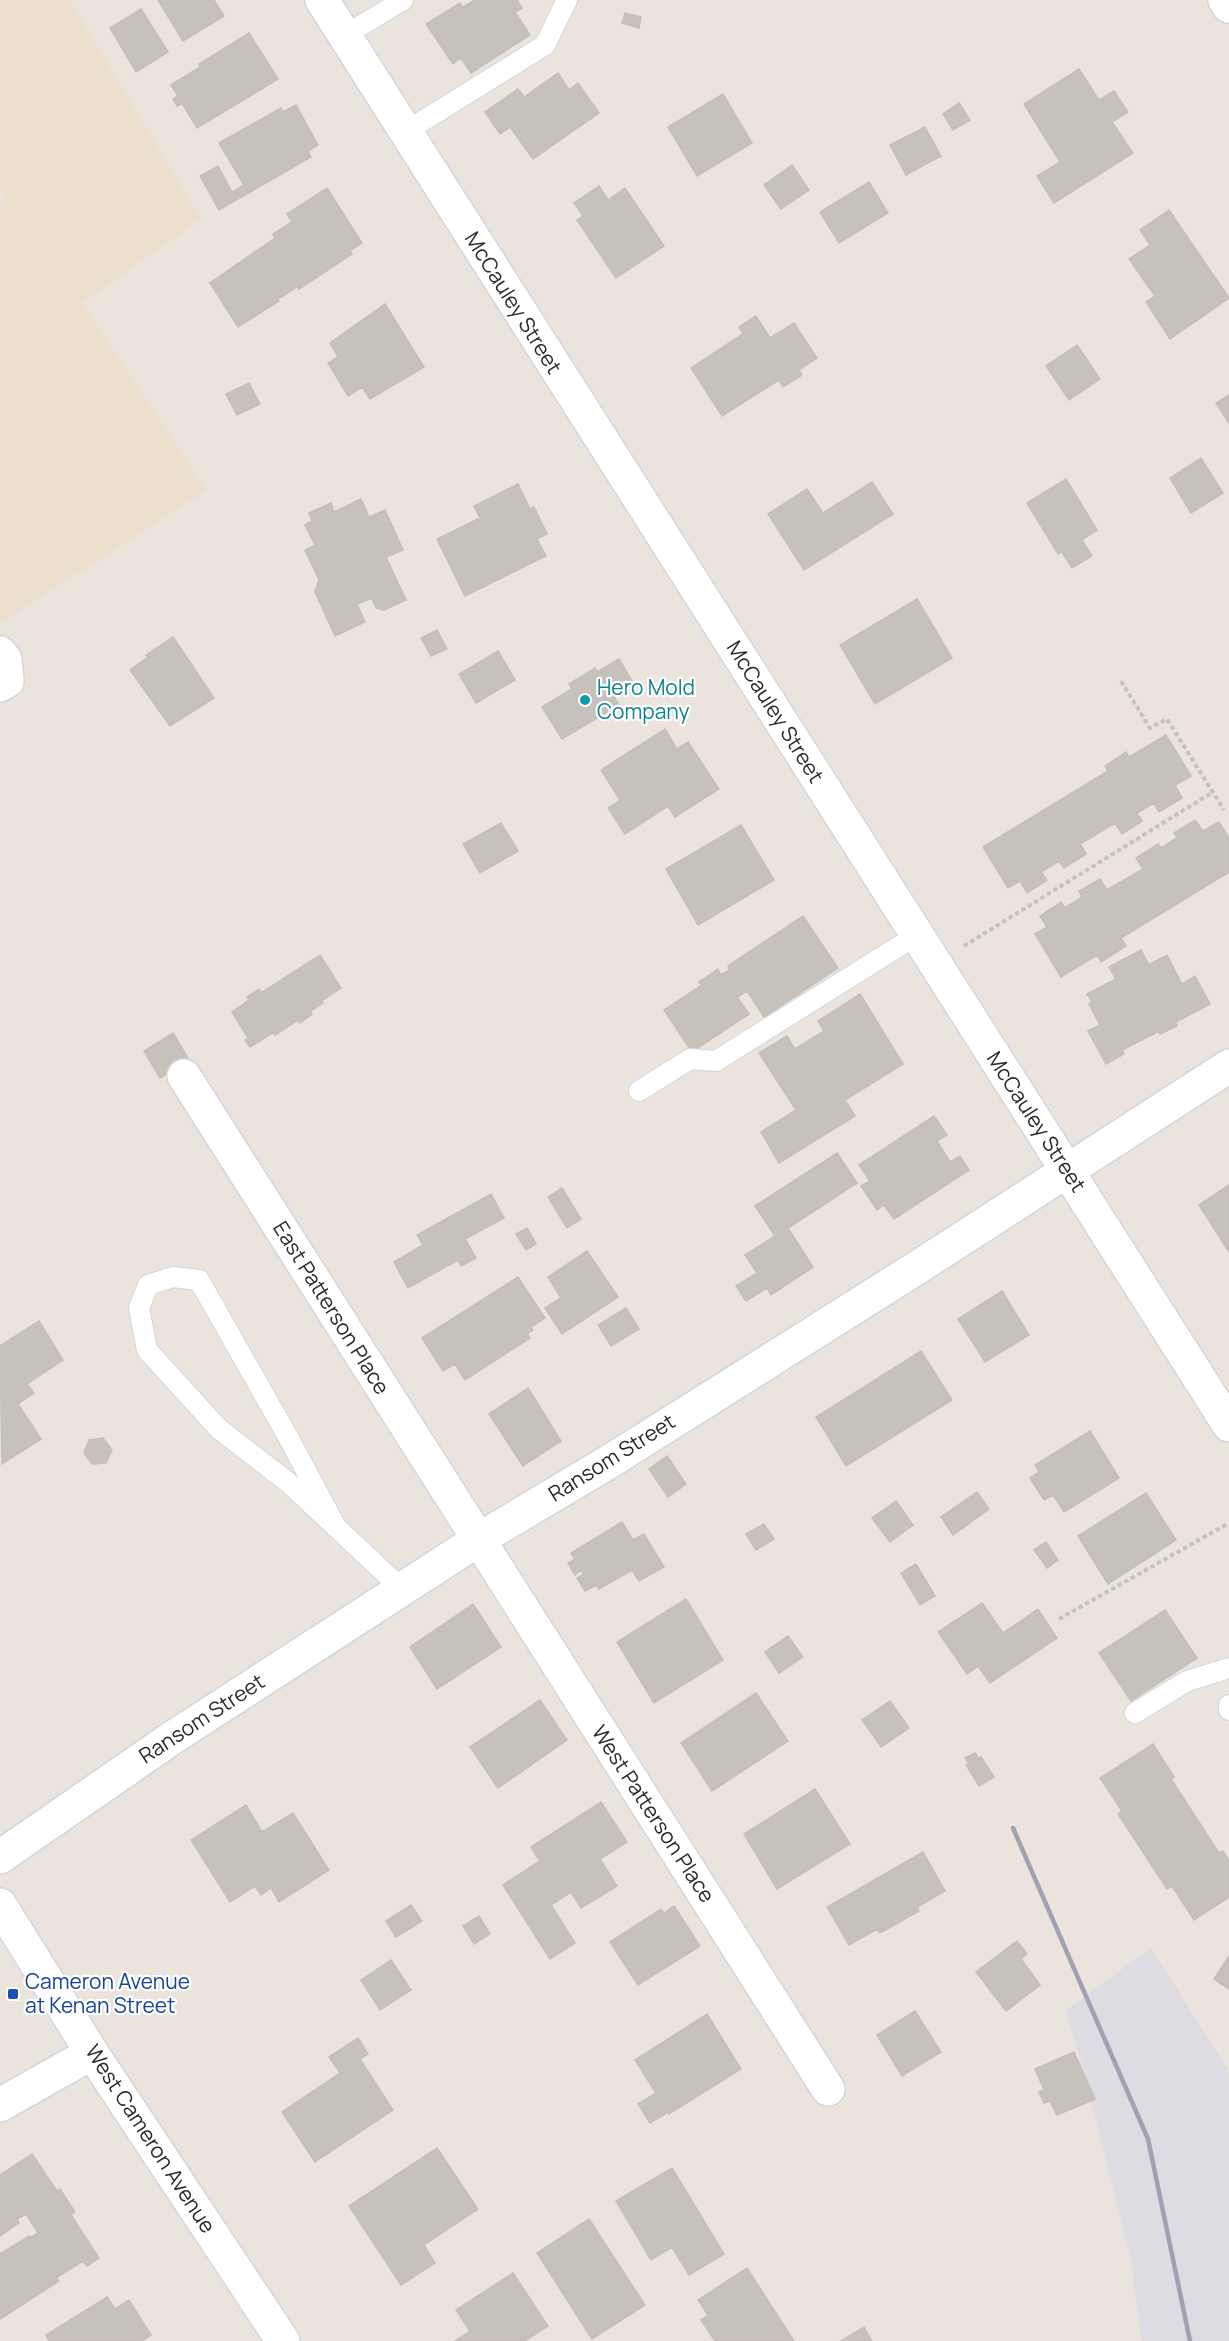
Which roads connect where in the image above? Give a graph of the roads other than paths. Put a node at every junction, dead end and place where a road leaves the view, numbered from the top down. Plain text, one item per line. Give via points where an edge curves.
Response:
1 (321, 0) edge
2 (403, 0) edge
3 (567, 0) edge
4 (1225, 0) edge
5 (1229, 6) edge
6 (344, 36) junction
7 (405, 132) junction
8 (0, 653) edge
9 (0, 685) edge
10 (917, 935) junction
11 (1229, 1066) edge
12 (184, 1076) dead end
13 (639, 1091) dead end
14 (1067, 1171) junction
15 (1229, 1425) edge
16 (336, 1527) junction
17 (478, 1540) junction
18 (402, 1589) junction
19 (1229, 1668) edge
20 (1229, 1705) edge
21 (1229, 1710) edge
22 (1136, 1713) dead end
23 (0, 1857) edge
24 (0, 1905) edge
25 (92, 2053) junction
26 (828, 2088) dead end
27 (0, 2105) edge
28 (283, 2341) edge

1 - 6 street, McCauley Street
2 - 6 lane
3 - 7 lane via 546,45
4 - 5 street
6 - 7 street, McCauley Street
7 - 10 street, McCauley Street
8 - 9 street via 5,659 7,681
10 - 13 lane via 716,1061 690,1059
10 - 14 street, McCauley Street
11 - 14 street, Ransom Street
12 - 17 street, East Patterson Place
14 - 15 street, McCauley Street
14 - 17 street, Ransom Street via 612,1460
16 - 16 lane via 219,1429 147,1350 139,1308 148,1286 173,1277 199,1280
16 - 18 lane
17 - 18 street, Ransom Street
17 - 26 street, West Patterson Place
18 - 23 street, Ransom Street via 172,1737
19 - 22 lane via 1187,1681
20 - 21 lane
24 - 25 street, West Cameron Avenue
25 - 27 street
25 - 28 street, West Cameron Avenue

